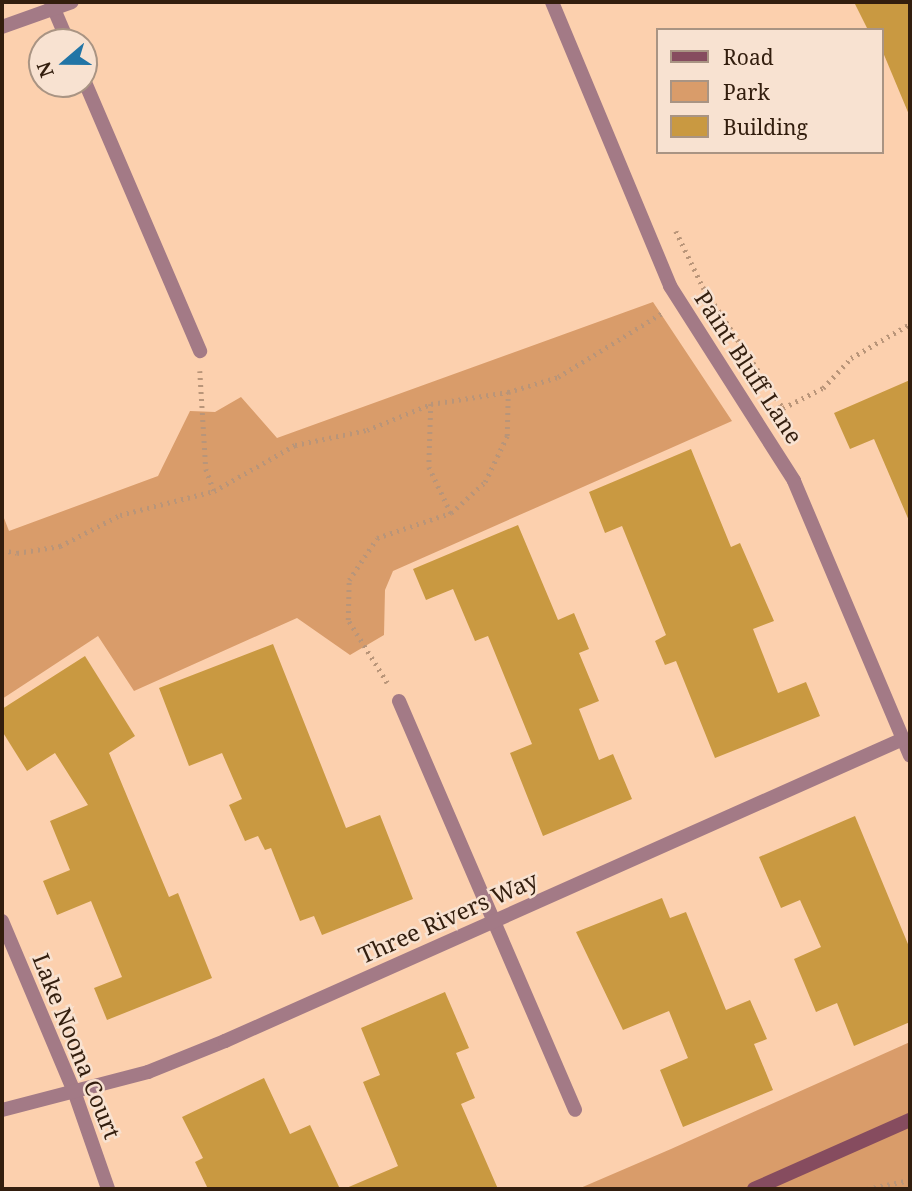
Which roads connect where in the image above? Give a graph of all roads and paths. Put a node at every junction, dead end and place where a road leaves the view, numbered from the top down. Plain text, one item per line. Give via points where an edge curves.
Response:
1 (72, 2) edge
2 (552, 2) edge
3 (52, 5) edge
4 (2, 27) edge
5 (62, 28) edge
6 (92, 98) edge
7 (676, 231) dead end
8 (681, 303) junction
9 (910, 324) edge
10 (200, 351) joint
11 (509, 392) junction
12 (432, 404) junction
13 (214, 491) junction
14 (451, 513) junction
15 (2, 550) edge
16 (399, 701) joint
17 (903, 739) junction
18 (910, 756) edge
19 (2, 921) edge
20 (494, 921) junction
21 (75, 1094) junction
22 (2, 1110) edge
23 (575, 1110) dead end
24 (910, 1120) edge
25 (910, 1180) edge
26 (108, 1189) edge
27 (754, 1189) edge
28 (867, 1189) edge

1 - 3 street
2 - 8 street, Paint Bluff Lane via 646,234
3 - 4 street
3 - 5 street
6 - 10 street
7 - 9 path via 703,287 783,408 823,388 851,358
8 - 11 path via 558,377
8 - 17 street, Paint Bluff Lane via 794,481
10 - 13 path via 206,469
11 - 12 path
11 - 14 path via 499,461 485,482
12 - 13 path via 367,430 295,445
12 - 14 path via 429,467
13 - 15 path via 120,515 42,551
14 - 16 path via 377,538 349,580 348,620
16 - 20 street
17 - 18 street, Paint Bluff Lane
17 - 20 street, Three Rivers Way
19 - 21 street, Lake Noona Court
20 - 21 street, Three Rivers Way via 225,1041
20 - 23 street
21 - 22 street, Three Rivers Way
21 - 26 street, Lake Noona Court
24 - 27 street
25 - 28 path

